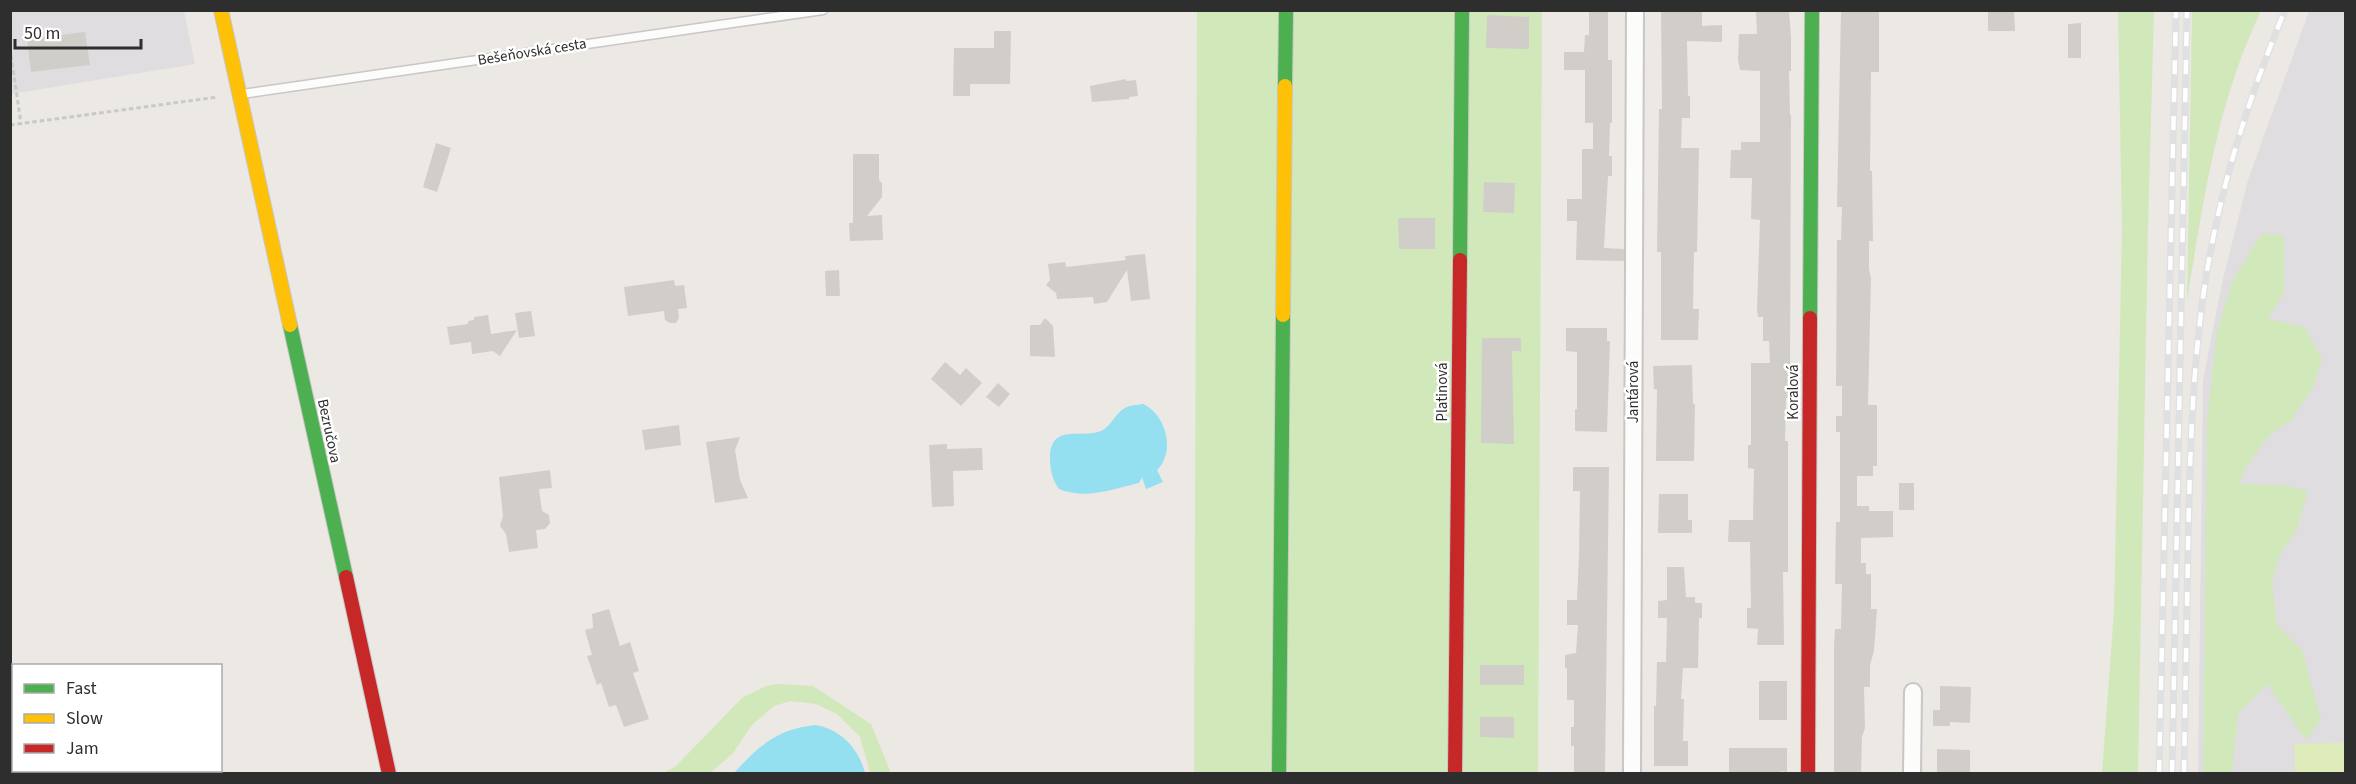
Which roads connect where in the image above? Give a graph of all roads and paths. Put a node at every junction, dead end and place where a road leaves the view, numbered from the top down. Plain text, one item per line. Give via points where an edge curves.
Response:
1 (221, 10) edge
2 (823, 10) edge
3 (1286, 10) edge
4 (1462, 10) edge
5 (1635, 10) edge
6 (1812, 10) edge
7 (10, 48) edge
8 (241, 94) junction
9 (21, 124) junction
10 (10, 125) edge
11 (1913, 692) dead end
12 (389, 774) edge
13 (1279, 774) edge
14 (1455, 774) edge
15 (1632, 774) edge
16 (1808, 774) edge
17 (1912, 774) edge

1 - 8 street, Bezručova
2 - 8 lane, Bešeňovská cesta
3 - 13 street
4 - 14 street, Platinová
5 - 15 street, Jantárová
6 - 16 street, Koralová
7 - 9 path
8 - 9 path
8 - 12 street, Bezručova
9 - 10 path
11 - 17 street

